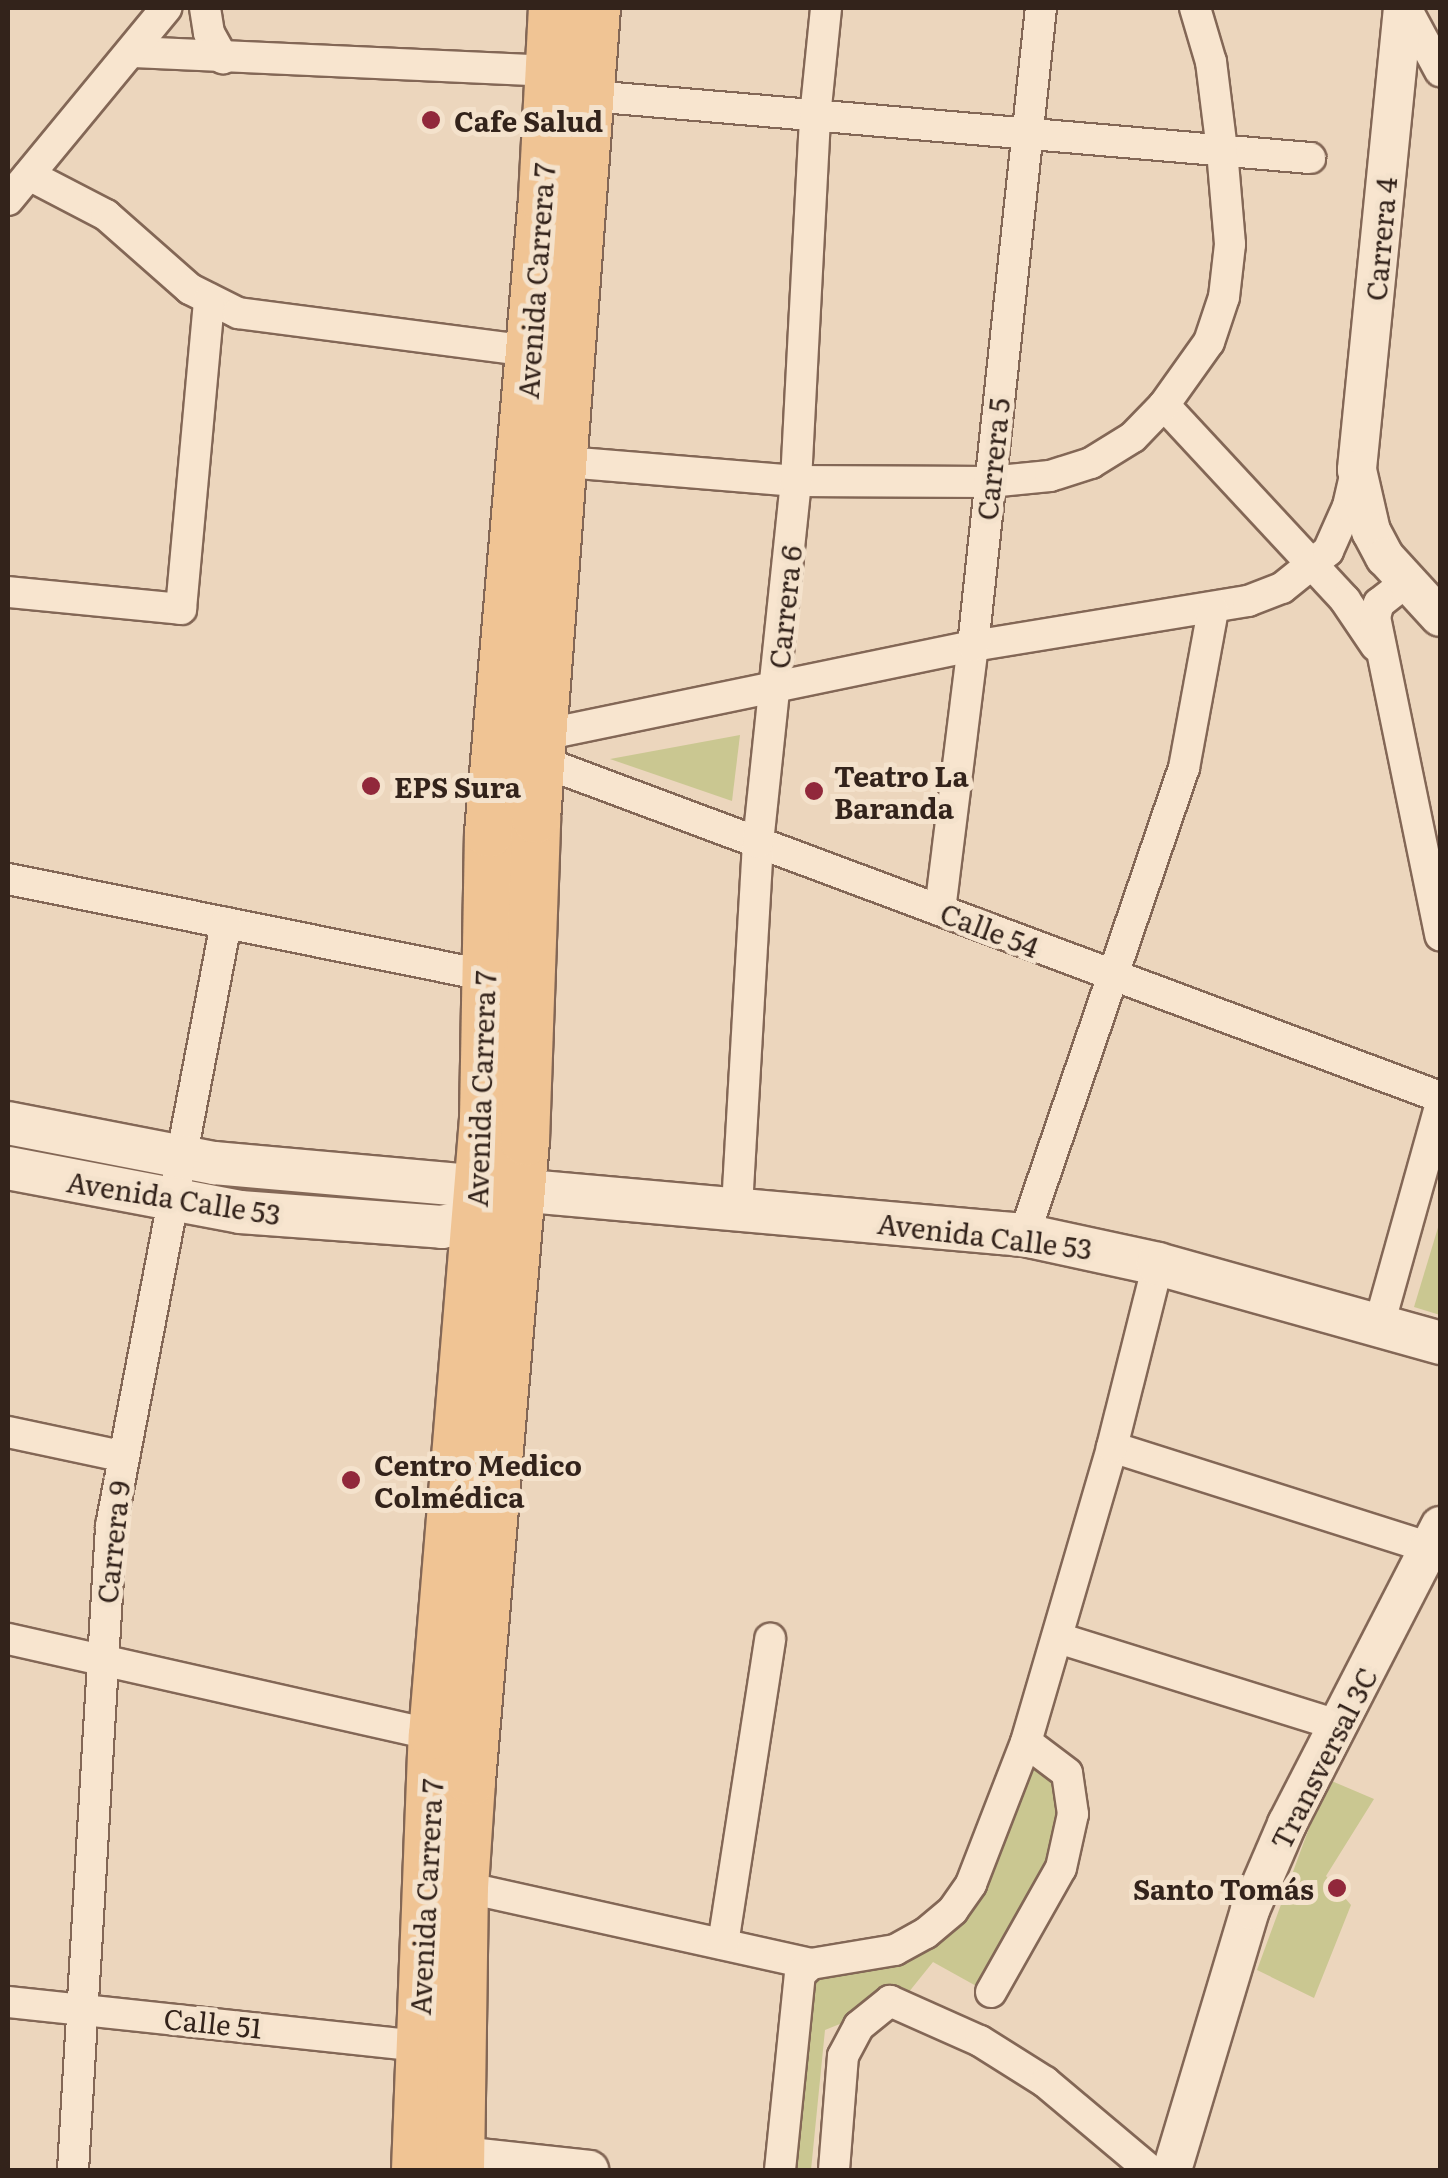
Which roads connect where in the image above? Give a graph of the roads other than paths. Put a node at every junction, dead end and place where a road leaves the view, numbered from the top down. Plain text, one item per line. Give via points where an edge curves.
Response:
1 (166, 8) edge
2 (205, 8) edge
3 (553, 8) edge
4 (596, 8) edge
5 (826, 8) edge
6 (1041, 8) edge
7 (1196, 8) edge
8 (1404, 8) edge
9 (132, 52) junction
10 (222, 58) junction
11 (550, 71) junction
12 (1440, 71) edge
13 (592, 96) junction
14 (815, 117) junction
15 (1027, 134) junction
16 (1222, 150) junction
17 (1310, 158) dead end
18 (29, 176) junction
19 (8, 200) edge
20 (209, 299) junction
21 (530, 352) junction
22 (1164, 405) junction
23 (566, 462) junction
24 (1357, 470) junction
25 (796, 482) junction
26 (990, 482) junction
27 (1313, 566) junction
28 (1405, 583) junction
29 (8, 592) edge
30 (1213, 610) junction
31 (1440, 617) edge
32 (973, 646) junction
33 (1380, 651) junction
34 (776, 687) junction
35 (541, 748) junction
36 (758, 843) junction
37 (8, 879) edge
38 (940, 910) junction
39 (226, 923) junction
40 (1440, 935) edge
41 (484, 974) junction
42 (1110, 975) junction
43 (1440, 1096) edge
44 (1440, 1106) edge
45 (8, 1123) edge
46 (179, 1158) junction
47 (8, 1168) edge
48 (498, 1201) junction
49 (171, 1202) junction
50 (737, 1207) junction
51 (1024, 1235) junction
52 (1158, 1264) junction
53 (1379, 1325) junction
54 (1440, 1343) edge
55 (8, 1432) edge
56 (1112, 1447) junction
57 (121, 1456) junction
58 (1436, 1537) edge
59 (1058, 1638) junction
60 (8, 1639) edge
61 (770, 1639) dead end
62 (102, 1660) junction
63 (1337, 1725) junction
64 (433, 1735) junction
65 (1026, 1742) junction
66 (464, 1887) junction
67 (723, 1944) junction
68 (810, 1964) junction
69 (991, 1992) dead end
70 (8, 2002) edge
71 (85, 2008) junction
72 (418, 2046) junction
73 (460, 2163) edge
74 (72, 2170) edge
75 (416, 2170) edge
76 (589, 2170) edge
77 (780, 2170) edge
78 (834, 2170) edge
79 (1150, 2170) edge
80 (1172, 2170) edge

1 - 9 street
2 - 10 street
3 - 11 main road, Avenida Carrera 7
4 - 13 main road, Avenida Carrera 7
5 - 14 street, Carrera 6
6 - 15 street, Carrera 5
7 - 16 street via 1211,62
8 - 12 street
8 - 24 street, Carrera 4
9 - 10 street
9 - 18 street
10 - 11 street
11 - 21 main road, Avenida Carrera 7
13 - 14 street
13 - 23 main road, Avenida Carrera 7
14 - 15 street
14 - 25 street, Carrera 6
15 - 16 street
15 - 26 street, Carrera 5
16 - 17 street
16 - 22 street via 1230,244 1224,297 1209,342
18 - 19 street
18 - 20 street via 106,214
20 - 21 street via 268,319
20 - 29 street via 180,609
21 - 41 main road, Avenida Carrera 7 via 488,833
22 - 26 street via 1133,437 1091,464
22 - 27 street
23 - 25 street
23 - 35 main road, Avenida Carrera 7
24 - 27 street via 1337,535
24 - 28 street, Carrera 4 via 1371,530
25 - 26 street
25 - 34 street, Carrera 6
26 - 32 street, Carrera 5
27 - 30 street via 1282,588
27 - 33 street
28 - 31 street, Carrera 4
28 - 33 street via 1379,604
30 - 32 street
30 - 42 street via 1184,768
32 - 34 street
32 - 38 street, Carrera 5
33 - 40 street
34 - 35 street
34 - 36 street, Carrera 6
35 - 36 street, Calle 54
35 - 48 main road, Avenida Carrera 7
36 - 38 street, Calle 54
36 - 50 street, Carrera 6
37 - 39 street
38 - 42 street, Calle 54
39 - 41 street
39 - 46 street, Carrera 9
41 - 48 main road, Avenida Carrera 7 via 484,1118
42 - 43 street, Calle 54
42 - 51 street
44 - 53 street
45 - 46 main road, Avenida Calle 53
46 - 48 main road, Avenida Calle 53
46 - 49 street, Carrera 9
47 - 49 main road, Avenida Calle 53
48 - 49 main road, Avenida Calle 53 via 442,1227
48 - 50 main road, Avenida Calle 53 via 578,1195
48 - 64 main road, Avenida Carrera 7
48 - 66 main road, Avenida Carrera 7
49 - 57 street, Carrera 9
50 - 51 main road, Avenida Calle 53
51 - 52 main road, Avenida Calle 53
52 - 53 main road, Avenida Calle 53
52 - 56 street
53 - 54 main road, Avenida Calle 53
55 - 57 street
56 - 58 street
56 - 59 street
57 - 62 street, Carrera 9
58 - 63 street, Transversal 3C
59 - 63 street
59 - 65 street
60 - 62 street
61 - 67 street
62 - 64 street
62 - 71 street, Carrera 9
63 - 80 street, Transversal 3C via 1250,1910
64 - 72 main road, Avenida Carrera 7
65 - 68 street via 971,1884 953,1910 896,1950
65 - 69 street via 1067,1773 1074,1814 1061,1868
66 - 67 street
66 - 73 main road, Avenida Carrera 7
67 - 68 street
68 - 77 street via 800,1974
70 - 71 street, Calle 51
71 - 72 street, Calle 51
71 - 74 street, Carrera 9
72 - 75 main road, Avenida Carrera 7
73 - 76 street
78 - 79 street via 842,2056 859,2026 890,2001 980,2041 1045,2082

